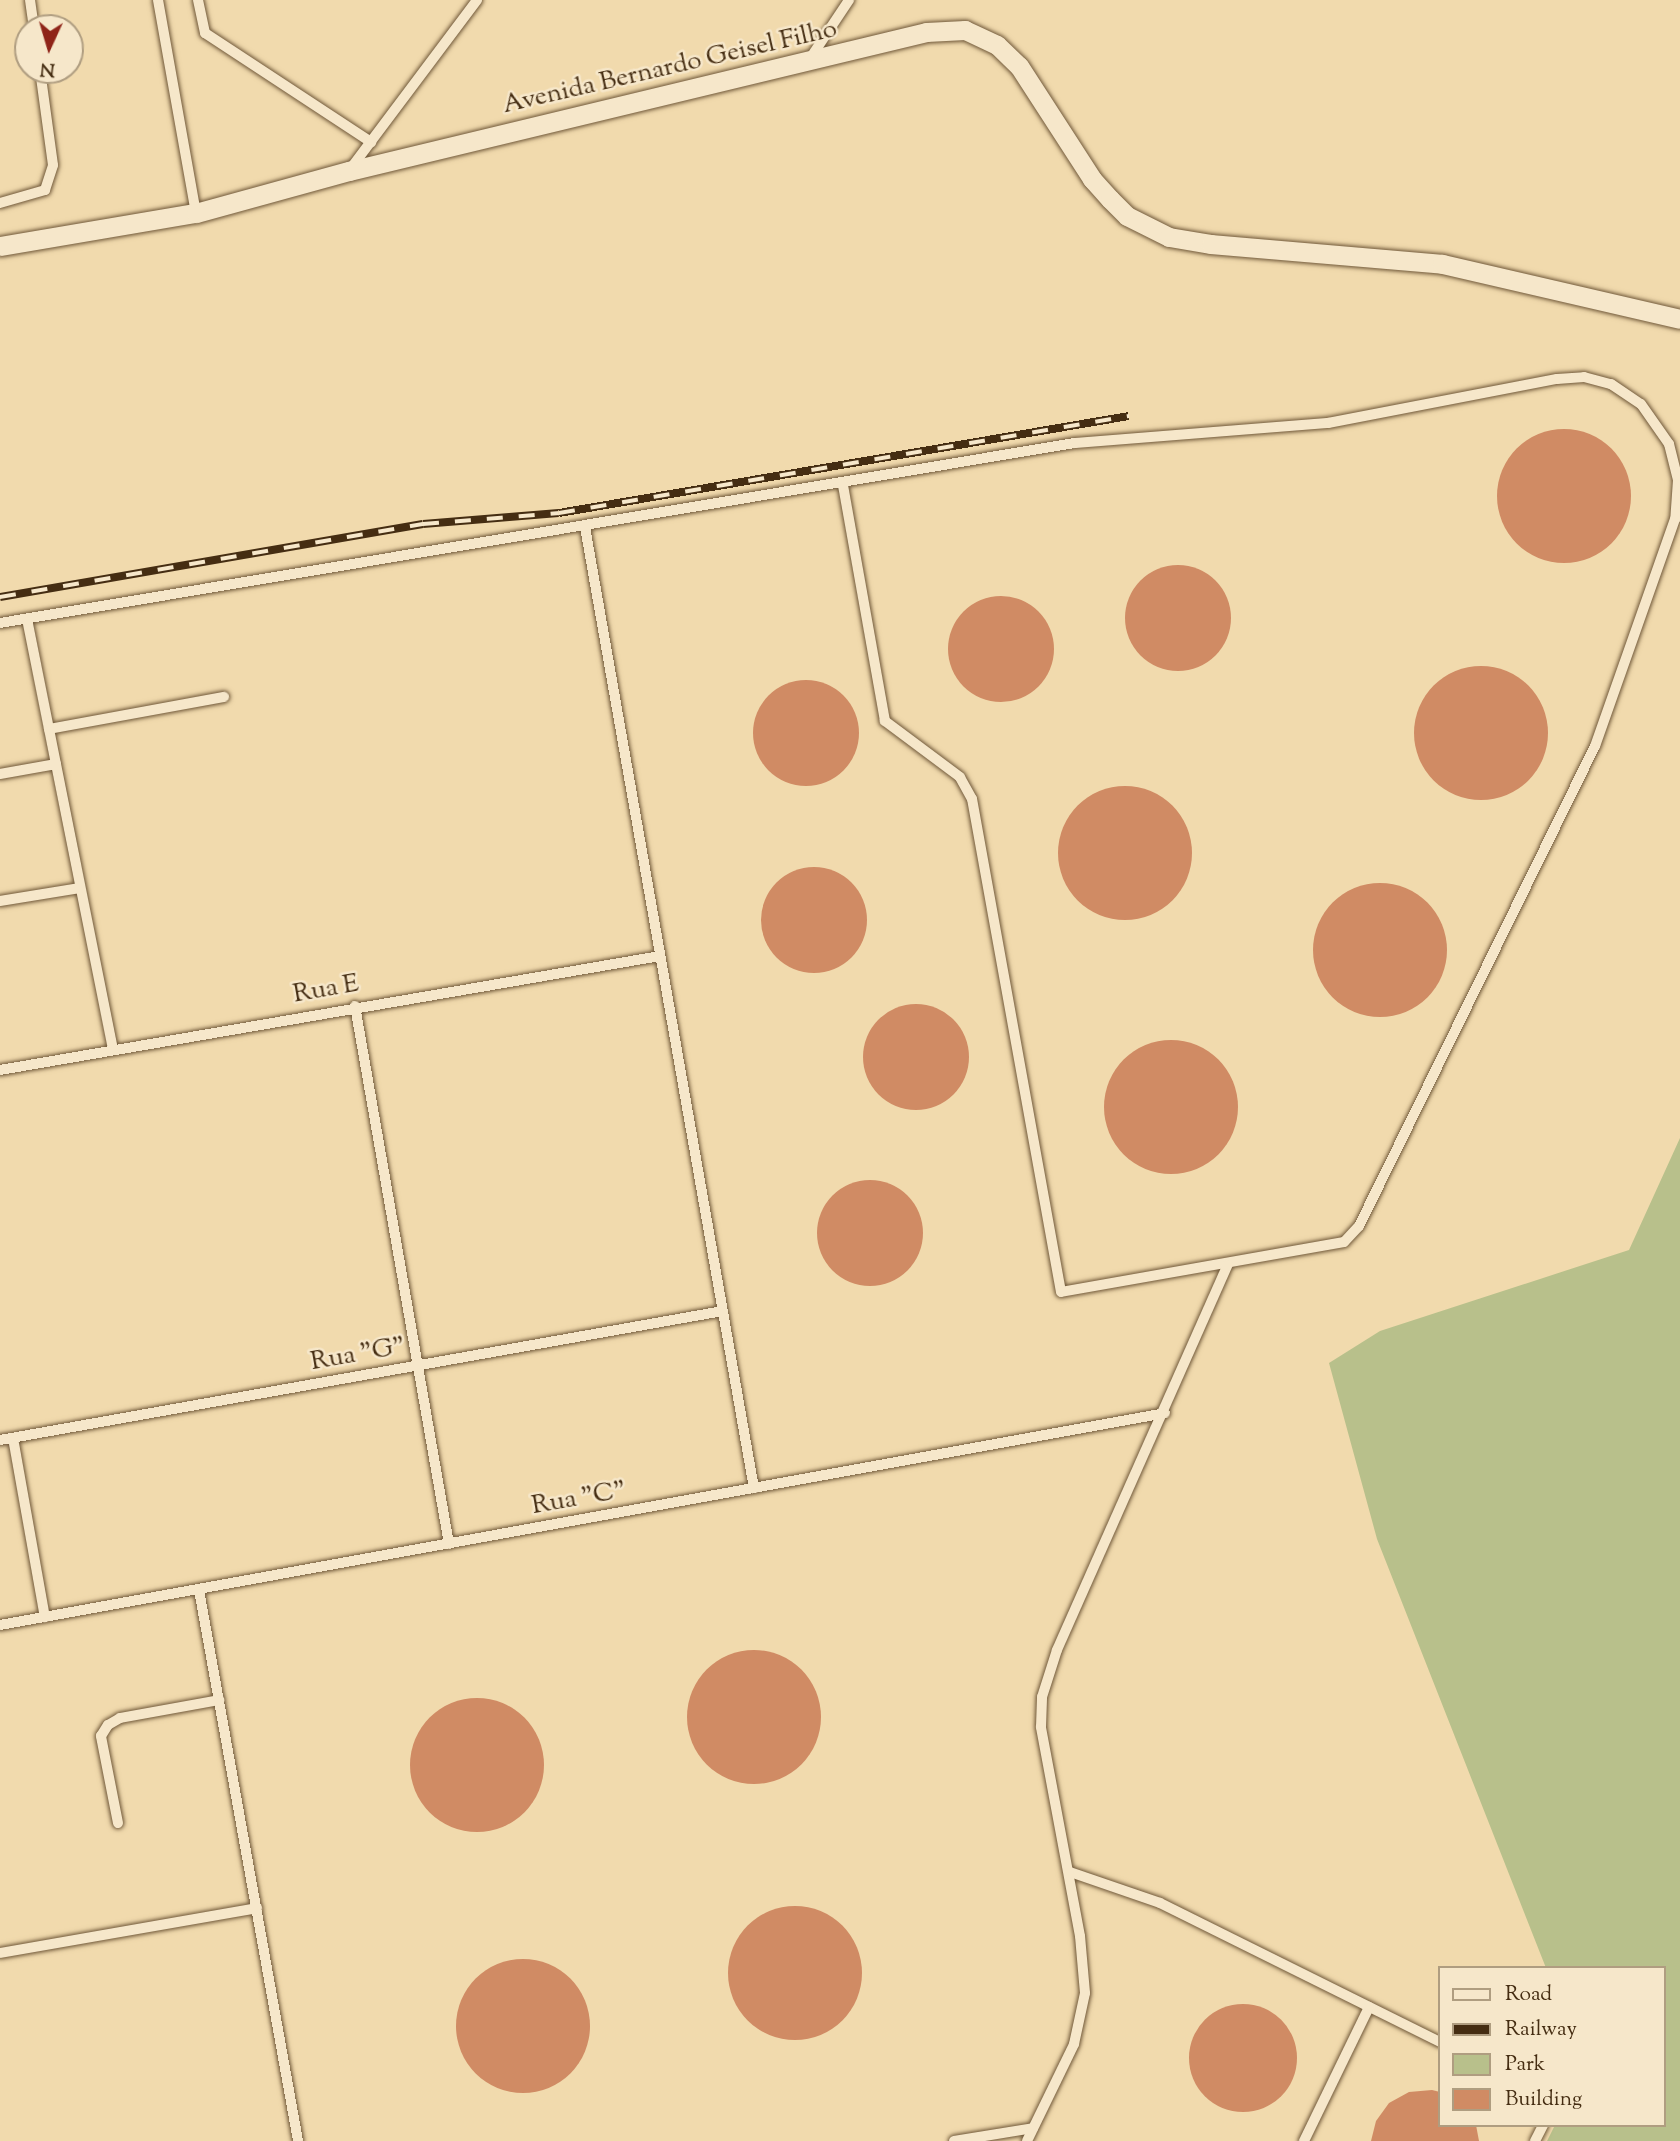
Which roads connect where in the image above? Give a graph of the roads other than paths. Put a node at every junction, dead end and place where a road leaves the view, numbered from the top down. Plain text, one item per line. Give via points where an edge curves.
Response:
1 (158, 0) edge
2 (198, 0) edge
3 (477, 0) edge
4 (849, 0) edge
5 (807, 63) junction
6 (42, 84) edge
7 (371, 142) junction
8 (349, 171) junction
9 (0, 203) edge
10 (196, 213) junction
11 (0, 246) edge
12 (1680, 319) edge
13 (843, 485) junction
14 (585, 527) junction
15 (27, 619) junction
16 (0, 623) edge
17 (224, 697) dead end
18 (49, 729) junction
19 (56, 764) junction
20 (0, 774) edge
21 (80, 888) junction
22 (0, 901) edge
23 (660, 956) junction
24 (355, 1006) junction
25 (113, 1050) junction
26 (0, 1070) edge
27 (1228, 1265) junction
28 (723, 1311) junction
29 (419, 1365) junction
30 (1165, 1413) junction
31 (13, 1438) junction
32 (0, 1440) edge
33 (754, 1488) junction
34 (449, 1544) junction
35 (199, 1590) junction
36 (45, 1617) junction
37 (0, 1625) edge
38 (219, 1700) junction
39 (118, 1823) dead end
40 (1070, 1872) junction
41 (257, 1908) junction
42 (0, 1952) edge
43 (1369, 2007) junction
44 (1438, 2041) edge
45 (1033, 2128) junction
46 (298, 2141) edge
47 (954, 2141) edge
48 (1027, 2141) edge
49 (1304, 2141) edge

1 - 10 lane
2 - 7 lane via 205,33
3 - 7 lane
4 - 5 lane
5 - 8 street, Avenida Bernardo Geisel Filho
5 - 12 street, Avenida Bernardo Geisel Filho via 926,32 965,30 997,45 1019,66 1091,179 1110,199 1127,216 1169,237 1442,264
6 - 9 lane via 53,165 45,190
7 - 8 lane
8 - 10 street, Avenida Bernardo Geisel Filho
10 - 11 street, Avenida Bernardo Geisel Filho
13 - 14 lane
13 - 27 lane via 885,721 960,778 972,799 1061,1292
13 - 27 lane via 1074,443 1356,419 1570,378 1598,380 1622,389 1641,404 1669,444 1678,480 1675,519 1595,746 1359,1226 1334,1247
14 - 15 lane
14 - 23 lane
15 - 16 lane
15 - 18 lane
17 - 18 lane
18 - 19 lane
19 - 20 lane
19 - 21 lane
21 - 22 lane
21 - 25 lane
23 - 24 lane, Rua E
23 - 28 lane
24 - 25 lane, Rua E
24 - 29 lane
25 - 26 lane, Rua E
27 - 30 lane
28 - 29 lane, Rua "G"
28 - 33 lane
29 - 31 lane, Rua "G"
29 - 34 lane
30 - 33 lane, Rua "C"
30 - 40 lane via 1057,1650 1042,1697 1041,1727
31 - 32 lane, Rua "G"
31 - 36 lane
33 - 34 lane, Rua "C"
34 - 35 lane, Rua "C"
35 - 36 lane, Rua "C"
35 - 38 lane
36 - 37 lane, Rua "C"
38 - 39 lane via 120,1718 108,1725 101,1736
38 - 41 lane
40 - 43 lane via 1160,1903
40 - 45 lane via 1082,1948 1084,2004 1070,2054
41 - 42 lane
41 - 46 lane
43 - 44 lane
43 - 49 lane
45 - 47 lane
45 - 48 lane

